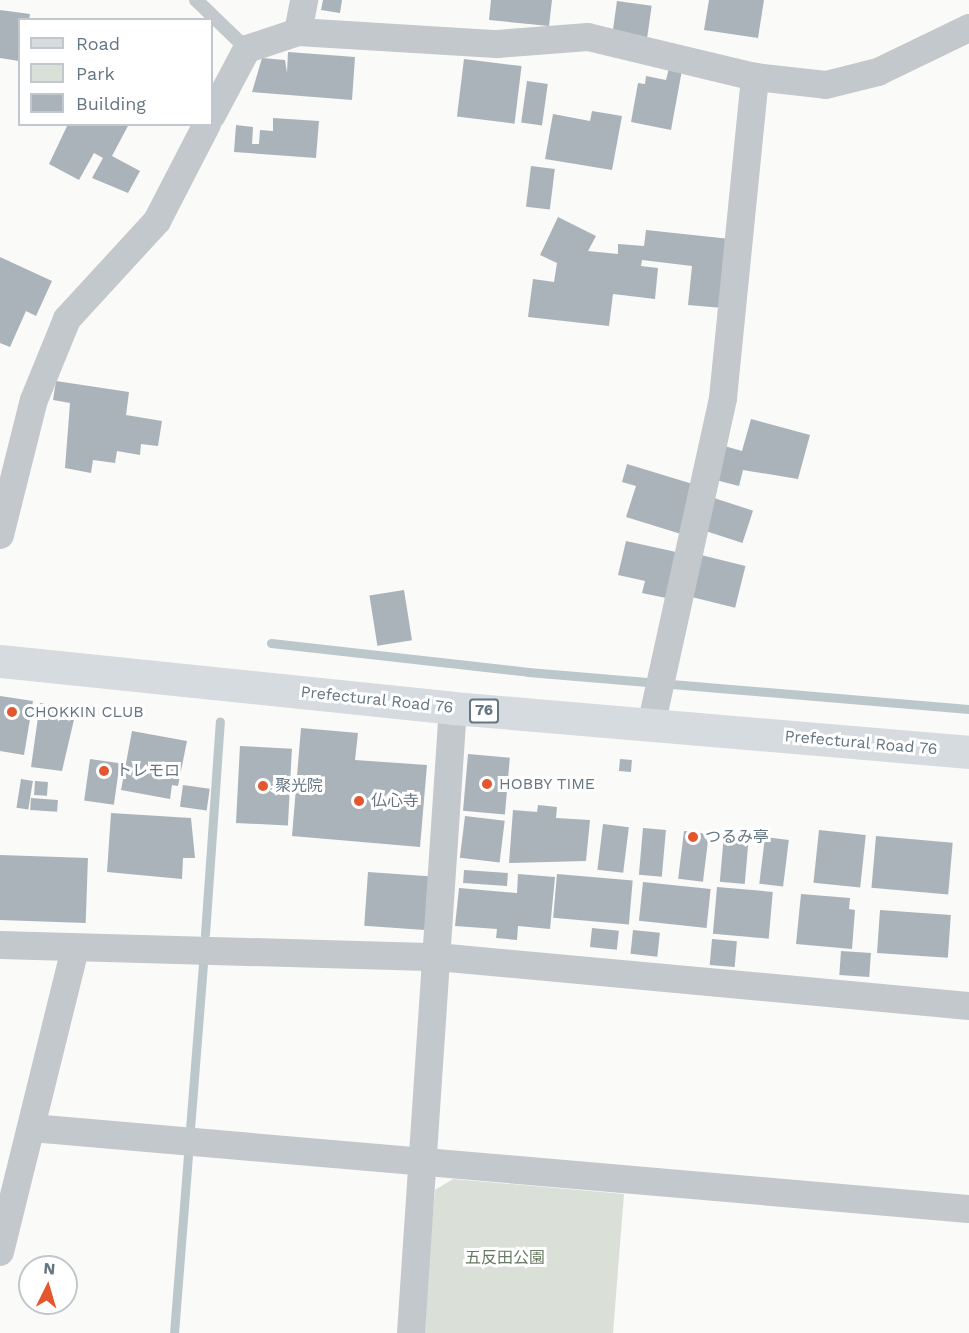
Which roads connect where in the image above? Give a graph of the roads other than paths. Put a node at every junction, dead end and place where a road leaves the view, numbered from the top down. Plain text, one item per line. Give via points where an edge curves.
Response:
1 (196, 0) edge
2 (304, 0) edge
3 (969, 28) edge
4 (298, 32) junction
5 (247, 49) junction
6 (755, 77) junction
7 (213, 113) edge
8 (206, 126) edge
9 (0, 535) edge
10 (0, 661) edge
11 (453, 708) junction
12 (651, 726) junction
13 (969, 752) edge
14 (0, 945) edge
15 (75, 950) junction
16 (437, 957) junction
17 (969, 1006) edge
18 (32, 1128) junction
19 (423, 1164) junction
20 (969, 1209) edge
21 (0, 1252) edge
22 (411, 1333) edge

1 - 5 lane
2 - 4 street
3 - 6 street via 854,80 826,85
4 - 5 street
4 - 6 street via 497,44 588,37
5 - 7 street
6 - 12 street via 723,398 657,681
8 - 9 street via 157,220 67,319 34,400
10 - 11 main road, Prefectural Road 76 / 76
11 - 12 main road, Prefectural Road 76 / 76
11 - 16 street
12 - 13 main road, Prefectural Road 76 / 76
14 - 15 street
15 - 16 street
15 - 18 street
16 - 17 street
16 - 19 street
18 - 19 street
18 - 21 street
19 - 20 street
19 - 22 street

